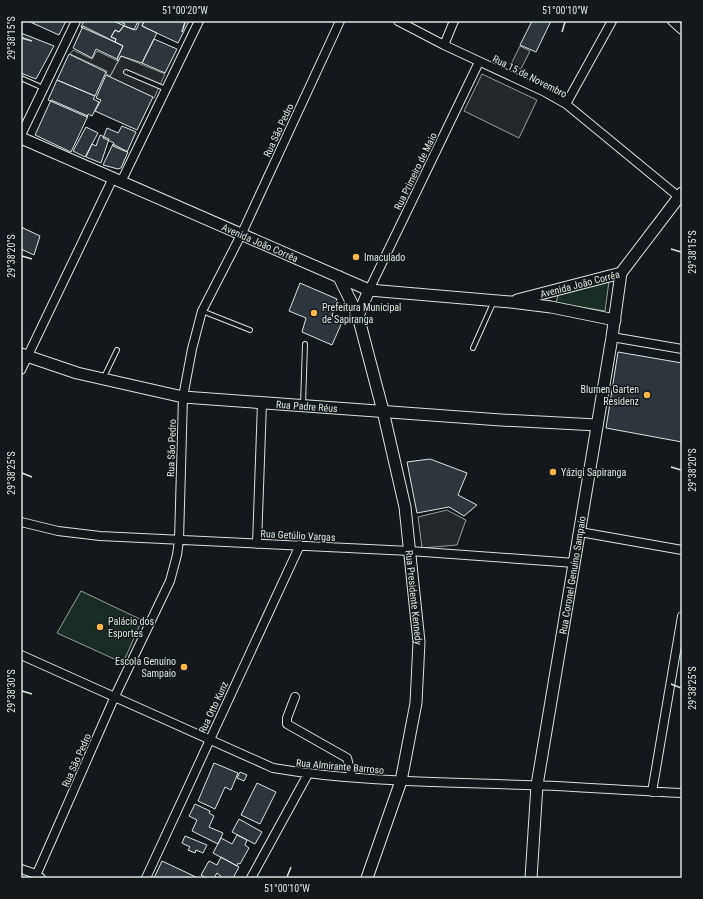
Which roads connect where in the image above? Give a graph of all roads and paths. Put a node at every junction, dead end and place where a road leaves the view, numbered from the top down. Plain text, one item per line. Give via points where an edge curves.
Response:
1 (76, 21) edge
2 (198, 21) edge
3 (340, 21) edge
4 (398, 21) edge
5 (454, 21) edge
6 (612, 21) edge
7 (672, 21) edge
8 (682, 30) edge
9 (444, 45) junction
10 (479, 62) junction
11 (126, 72) dead end
12 (21, 78) edge
13 (44, 88) junction
14 (166, 89) junction
15 (566, 104) junction
16 (21, 135) edge
17 (21, 138) edge
18 (117, 180) junction
19 (680, 195) edge
20 (242, 233) junction
21 (621, 274) junction
22 (339, 277) junction
23 (369, 290) junction
24 (551, 292) junction
25 (494, 301) junction
26 (511, 302) junction
27 (551, 307) junction
28 (202, 311) junction
29 (358, 316) junction
30 (615, 320) junction
31 (250, 330) dead end
32 (612, 337) junction
33 (305, 344) dead end
34 (474, 348) dead end
35 (682, 349) edge
36 (117, 350) dead end
37 (24, 355) edge
38 (21, 370) edge
39 (103, 379) junction
40 (183, 397) junction
41 (262, 403) junction
42 (303, 406) junction
43 (383, 411) junction
44 (597, 425) junction
45 (21, 522) edge
46 (580, 532) junction
47 (178, 540) junction
48 (257, 544) junction
49 (300, 545) junction
50 (682, 550) edge
51 (410, 551) junction
52 (575, 563) junction
53 (682, 616) edge
54 (21, 656) edge
55 (115, 696) junction
56 (294, 697) dead end
57 (209, 740) junction
58 (308, 774) junction
59 (352, 777) junction
60 (401, 781) junction
61 (537, 785) junction
62 (652, 792) junction
63 (682, 793) edge
64 (21, 869) edge
65 (38, 877) edge
66 (146, 878) edge
67 (250, 878) edge
68 (367, 878) edge
69 (531, 878) edge

1 - 13 street
2 - 14 street
3 - 20 street, Rua São Pedro
4 - 9 street, Rua 15 de Novembro
5 - 9 street
6 - 15 street
7 - 8 street
9 - 10 street, Rua 15 de Novembro
10 - 15 street, Rua 15 de Novembro
10 - 23 street, Rua Primeiro de Maio
11 - 14 lane
12 - 13 lane
13 - 16 street
14 - 18 street
15 - 19 street, Rua 15 de Novembro
17 - 18 main road, Avenida João Corrêa
18 - 20 main road, Avenida João Corrêa
18 - 37 street
19 - 21 main road, Avenida João Corrêa
20 - 22 main road, Avenida João Corrêa
20 - 28 street, Rua São Pedro
21 - 24 main road, Avenida João Corrêa
21 - 30 main road, Rua Coronel Genuíno Sampaio
22 - 23 main road, Avenida João Corrêa
22 - 29 main road, Rua Presidente Kennedy
23 - 25 main road, Avenida João Corrêa
23 - 29 main road
24 - 26 main road, Avenida João Corrêa
24 - 27 main road via 548,303
25 - 26 main road, Avenida João Corrêa
25 - 34 lane
26 - 27 main road, Avenida João Corrêa
27 - 30 main road, Avenida João Corrêa
28 - 31 lane
28 - 40 street, Rua São Pedro
29 - 43 main road, Rua Presidente Kennedy
30 - 32 main road, Rua Coronel Genuíno Sampaio
32 - 35 street
32 - 44 main road, Rua Coronel Genuíno Sampaio
33 - 42 lane
36 - 39 lane
37 - 38 street
37 - 39 main road, Rua Padre Réus
39 - 40 main road, Rua Padre Réus
40 - 41 main road, Rua Padre Réus
40 - 47 street, Rua São Pedro
41 - 42 main road, Rua Padre Réus
41 - 48 street
42 - 43 main road, Rua Padre Réus
43 - 44 main road, Rua Padre Réus
43 - 51 main road, Rua Presidente Kennedy via 405,507
44 - 46 main road, Rua Coronel Genuíno Sampaio
45 - 47 street, Rua Getúlio Vargas via 58,531 100,536
46 - 50 street
46 - 52 main road, Rua Coronel Genuíno Sampaio
47 - 48 street, Rua Getúlio Vargas
47 - 55 street, Rua São Pedro via 170,581
48 - 49 street, Rua Getúlio Vargas
49 - 51 street, Rua Getúlio Vargas
49 - 57 street, Rua Otto Kunz
51 - 52 street, Rua Getúlio Vargas
51 - 60 main road, Rua Presidente Kennedy via 419,642 416,703
52 - 61 main road, Rua Coronel Genuíno Sampaio
53 - 62 street
54 - 55 street, Rua Almirante Barroso
55 - 57 street, Rua Almirante Barroso
55 - 65 street, Rua São Pedro
56 - 59 street via 287,724 347,758
57 - 58 street, Rua Almirante Barroso via 273,768
57 - 66 street, Rua Otto Kunz
58 - 59 street, Rua Almirante Barroso
58 - 67 street
59 - 60 street, Rua Almirante Barroso
60 - 61 street, Rua Almirante Barroso
60 - 68 main road, Rua Presidente Kennedy
61 - 62 street, Rua Almirante Barroso
61 - 69 main road, Rua Coronel Genuíno Sampaio
62 - 63 street, Rua Almirante Barroso
64 - 65 street

